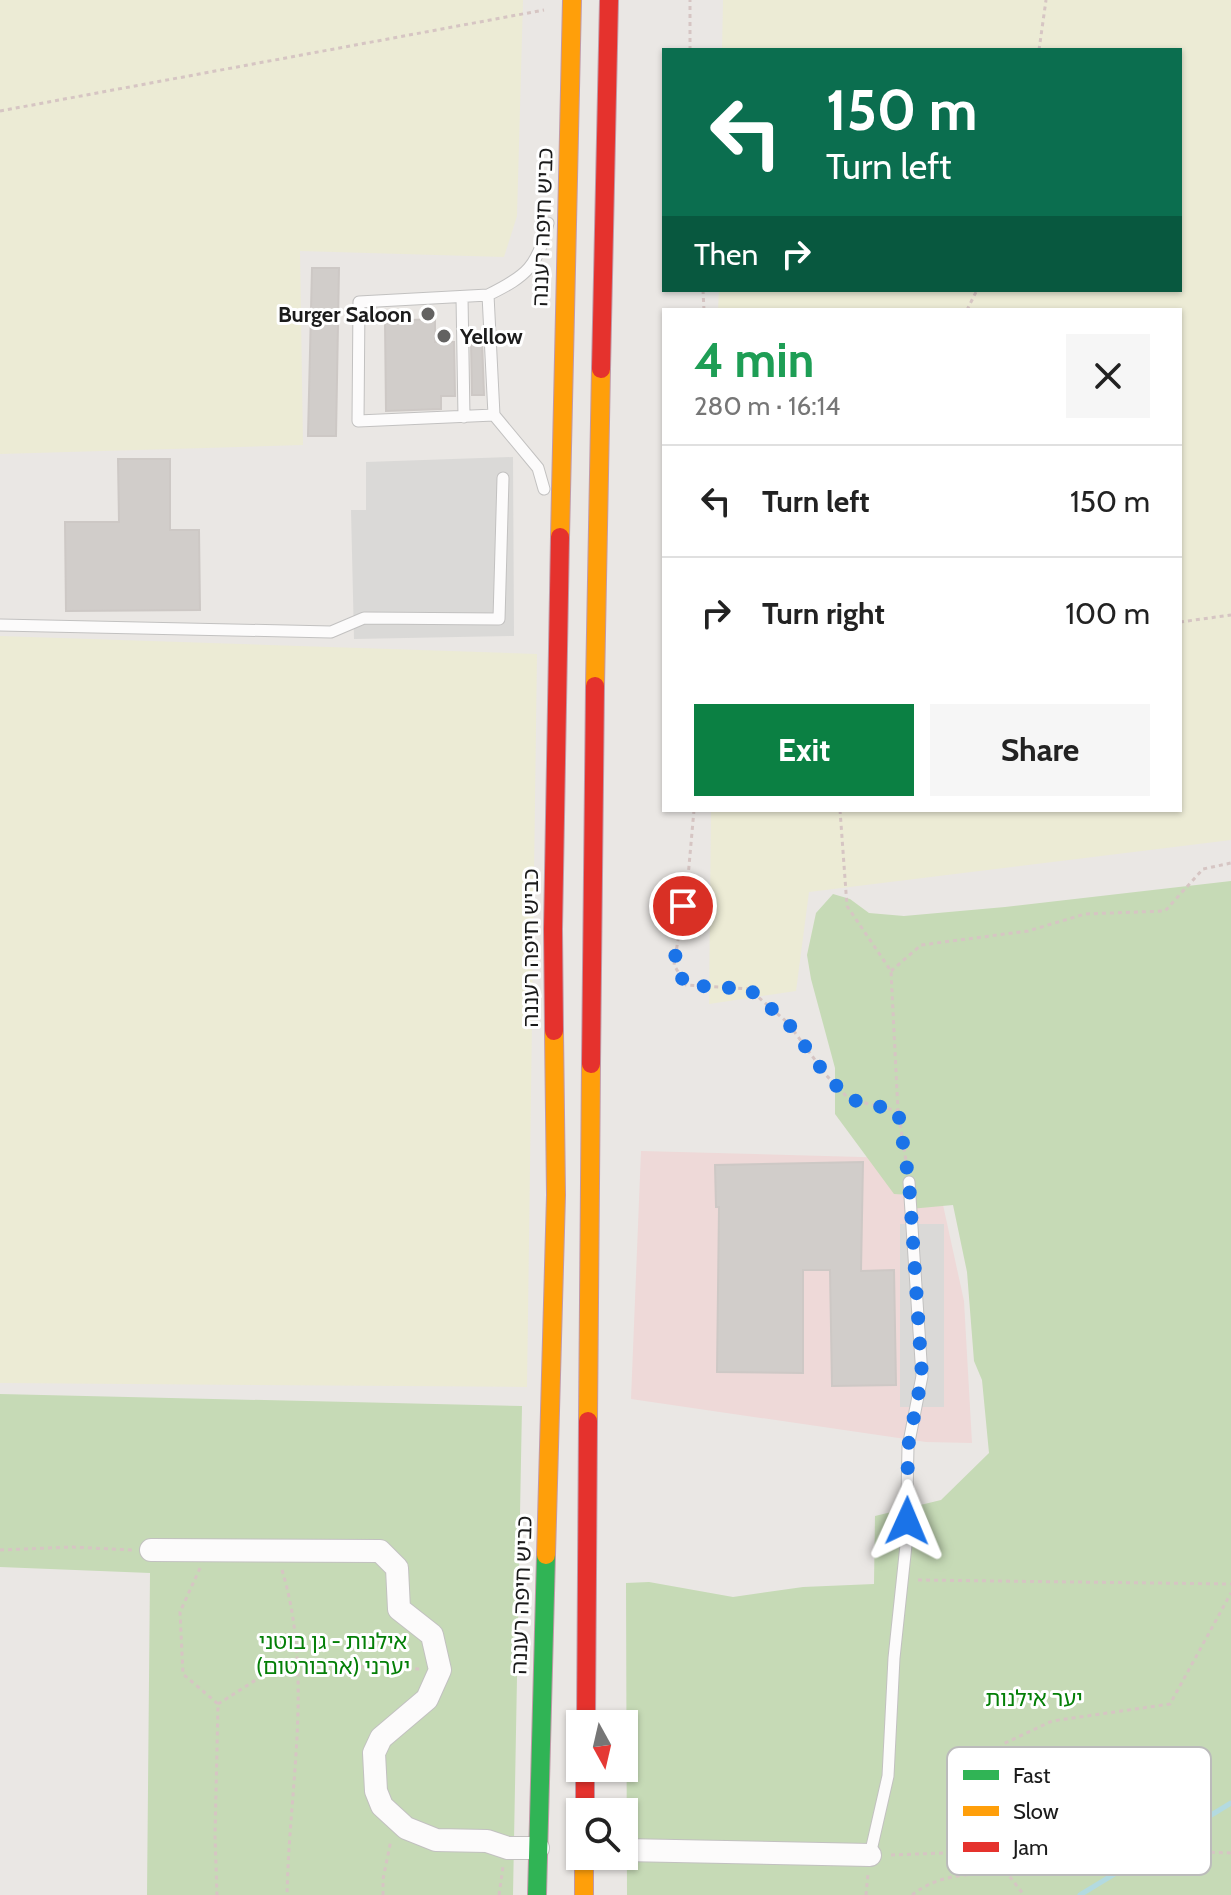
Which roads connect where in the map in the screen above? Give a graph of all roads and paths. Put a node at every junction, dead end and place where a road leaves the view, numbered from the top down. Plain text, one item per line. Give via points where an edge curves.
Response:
1 (609, 0) edge
2 (690, 0) edge
3 (1046, 0) edge
4 (572, 2) edge
5 (690, 48) edge
6 (1039, 48) edge
7 (0, 111) edge
8 (568, 133) junction
9 (555, 193) dead end
10 (551, 208) dead end
11 (488, 295) junction
12 (462, 297) junction
13 (494, 415) junction
14 (464, 417) junction
15 (503, 478) dead end
16 (559, 543) junction
17 (1231, 615) edge
18 (1182, 622) edge
19 (0, 625) edge
20 (694, 812) edge
21 (840, 812) edge
22 (1231, 863) edge
23 (891, 971) junction
24 (898, 1111) junction
25 (909, 1182) joint
26 (0, 1550) edge
27 (151, 1550) joint
28 (209, 1550) junction
29 (276, 1551) junction
30 (902, 1580) junction
31 (1231, 1584) edge
32 (1231, 1593) edge
33 (297, 1664) junction
34 (440, 1670) junction
35 (218, 1704) junction
36 (586, 1710) edge
37 (1002, 1747) edge
38 (395, 1818) junction
39 (508, 1848) junction
40 (538, 1848) junction
41 (638, 1850) edge
42 (947, 1852) edge
43 (1211, 1852) edge
44 (1231, 1853) edge
45 (870, 1855) junction
46 (584, 1870) edge
47 (961, 1875) edge
48 (1009, 1875) edge
49 (217, 1895) edge
50 (287, 1895) edge
51 (383, 1895) edge
52 (499, 1895) edge
53 (537, 1895) edge
54 (584, 1895) edge
55 (912, 1895) edge
56 (1024, 1895) edge

1 - 36 highway via 593,761
2 - 5 path
3 - 6 path
4 - 7 path
4 - 8 highway, כביש חיפה רעננה
8 - 9 lane
8 - 16 highway, כביש חיפה רעננה
10 - 11 lane via 541,253 518,280
11 - 12 lane
11 - 13 lane
12 - 14 lane
12 - 14 lane via 359,302 358,421
13 - 14 lane
13 - 16 lane via 538,468
15 - 19 lane via 499,619 364,618 331,632
16 - 40 highway, כביש חיפה רעננה via 553,929 556,1195
17 - 18 path
20 - 24 path via 674,965 686,985 749,989 788,1023 849,1099
21 - 23 path via 847,906
22 - 23 path via 1203,869 1165,911 1085,914 1028,931 921,945
23 - 24 path
24 - 25 path
25 - 30 lane via 922,1376 908,1447
26 - 27 path
27 - 28 street
28 - 29 street
28 - 35 path via 180,1612 183,1674
29 - 33 path via 288,1590
29 - 34 street via 380,1551 397,1568 399,1609 432,1635
30 - 31 path
30 - 45 lane via 888,1776
32 - 37 path via 1170,1704 1052,1721
33 - 34 path
33 - 35 path via 273,1669
33 - 50 path
34 - 38 street via 427,1699 381,1738 374,1753 376,1791
35 - 49 path
38 - 39 street via 436,1840 487,1841
38 - 51 path
39 - 40 street
39 - 52 path
40 - 53 highway, כביש חיפה רעננה
41 - 45 street
42 - 45 path
43 - 44 path
46 - 54 highway
47 - 55 path via 927,1883
48 - 56 path

